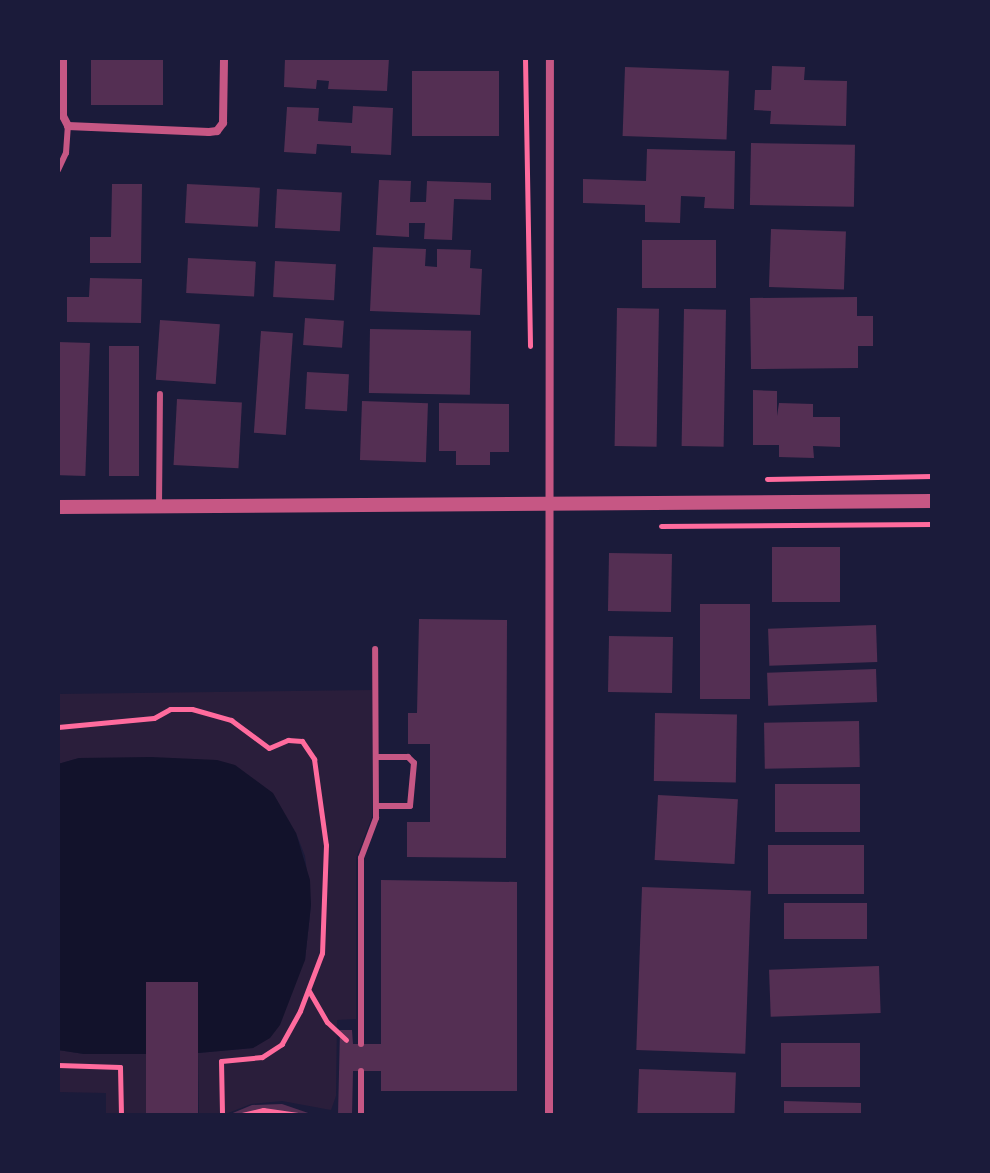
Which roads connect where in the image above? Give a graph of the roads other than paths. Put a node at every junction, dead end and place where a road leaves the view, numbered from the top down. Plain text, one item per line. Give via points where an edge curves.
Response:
1 (63, 58) edge
2 (224, 58) edge
3 (550, 58) edge
4 (68, 126) junction
5 (58, 170) edge
6 (160, 394) dead end
7 (932, 501) edge
8 (548, 504) junction
9 (159, 506) junction
10 (58, 507) edge
11 (375, 649) dead end
12 (376, 757) junction
13 (376, 806) junction
14 (361, 1044) dead end
15 (361, 1071) dead end
16 (361, 1115) edge
17 (549, 1115) edge

1 - 4 street via 63,116
2 - 4 street via 223,123 217,131
3 - 8 street
4 - 5 lane via 66,153
6 - 9 lane
7 - 8 street
8 - 9 street
8 - 17 street
9 - 10 street
11 - 12 lane
12 - 13 lane
12 - 13 lane via 408,757 414,763 410,806
13 - 14 lane via 361,858
15 - 16 lane

